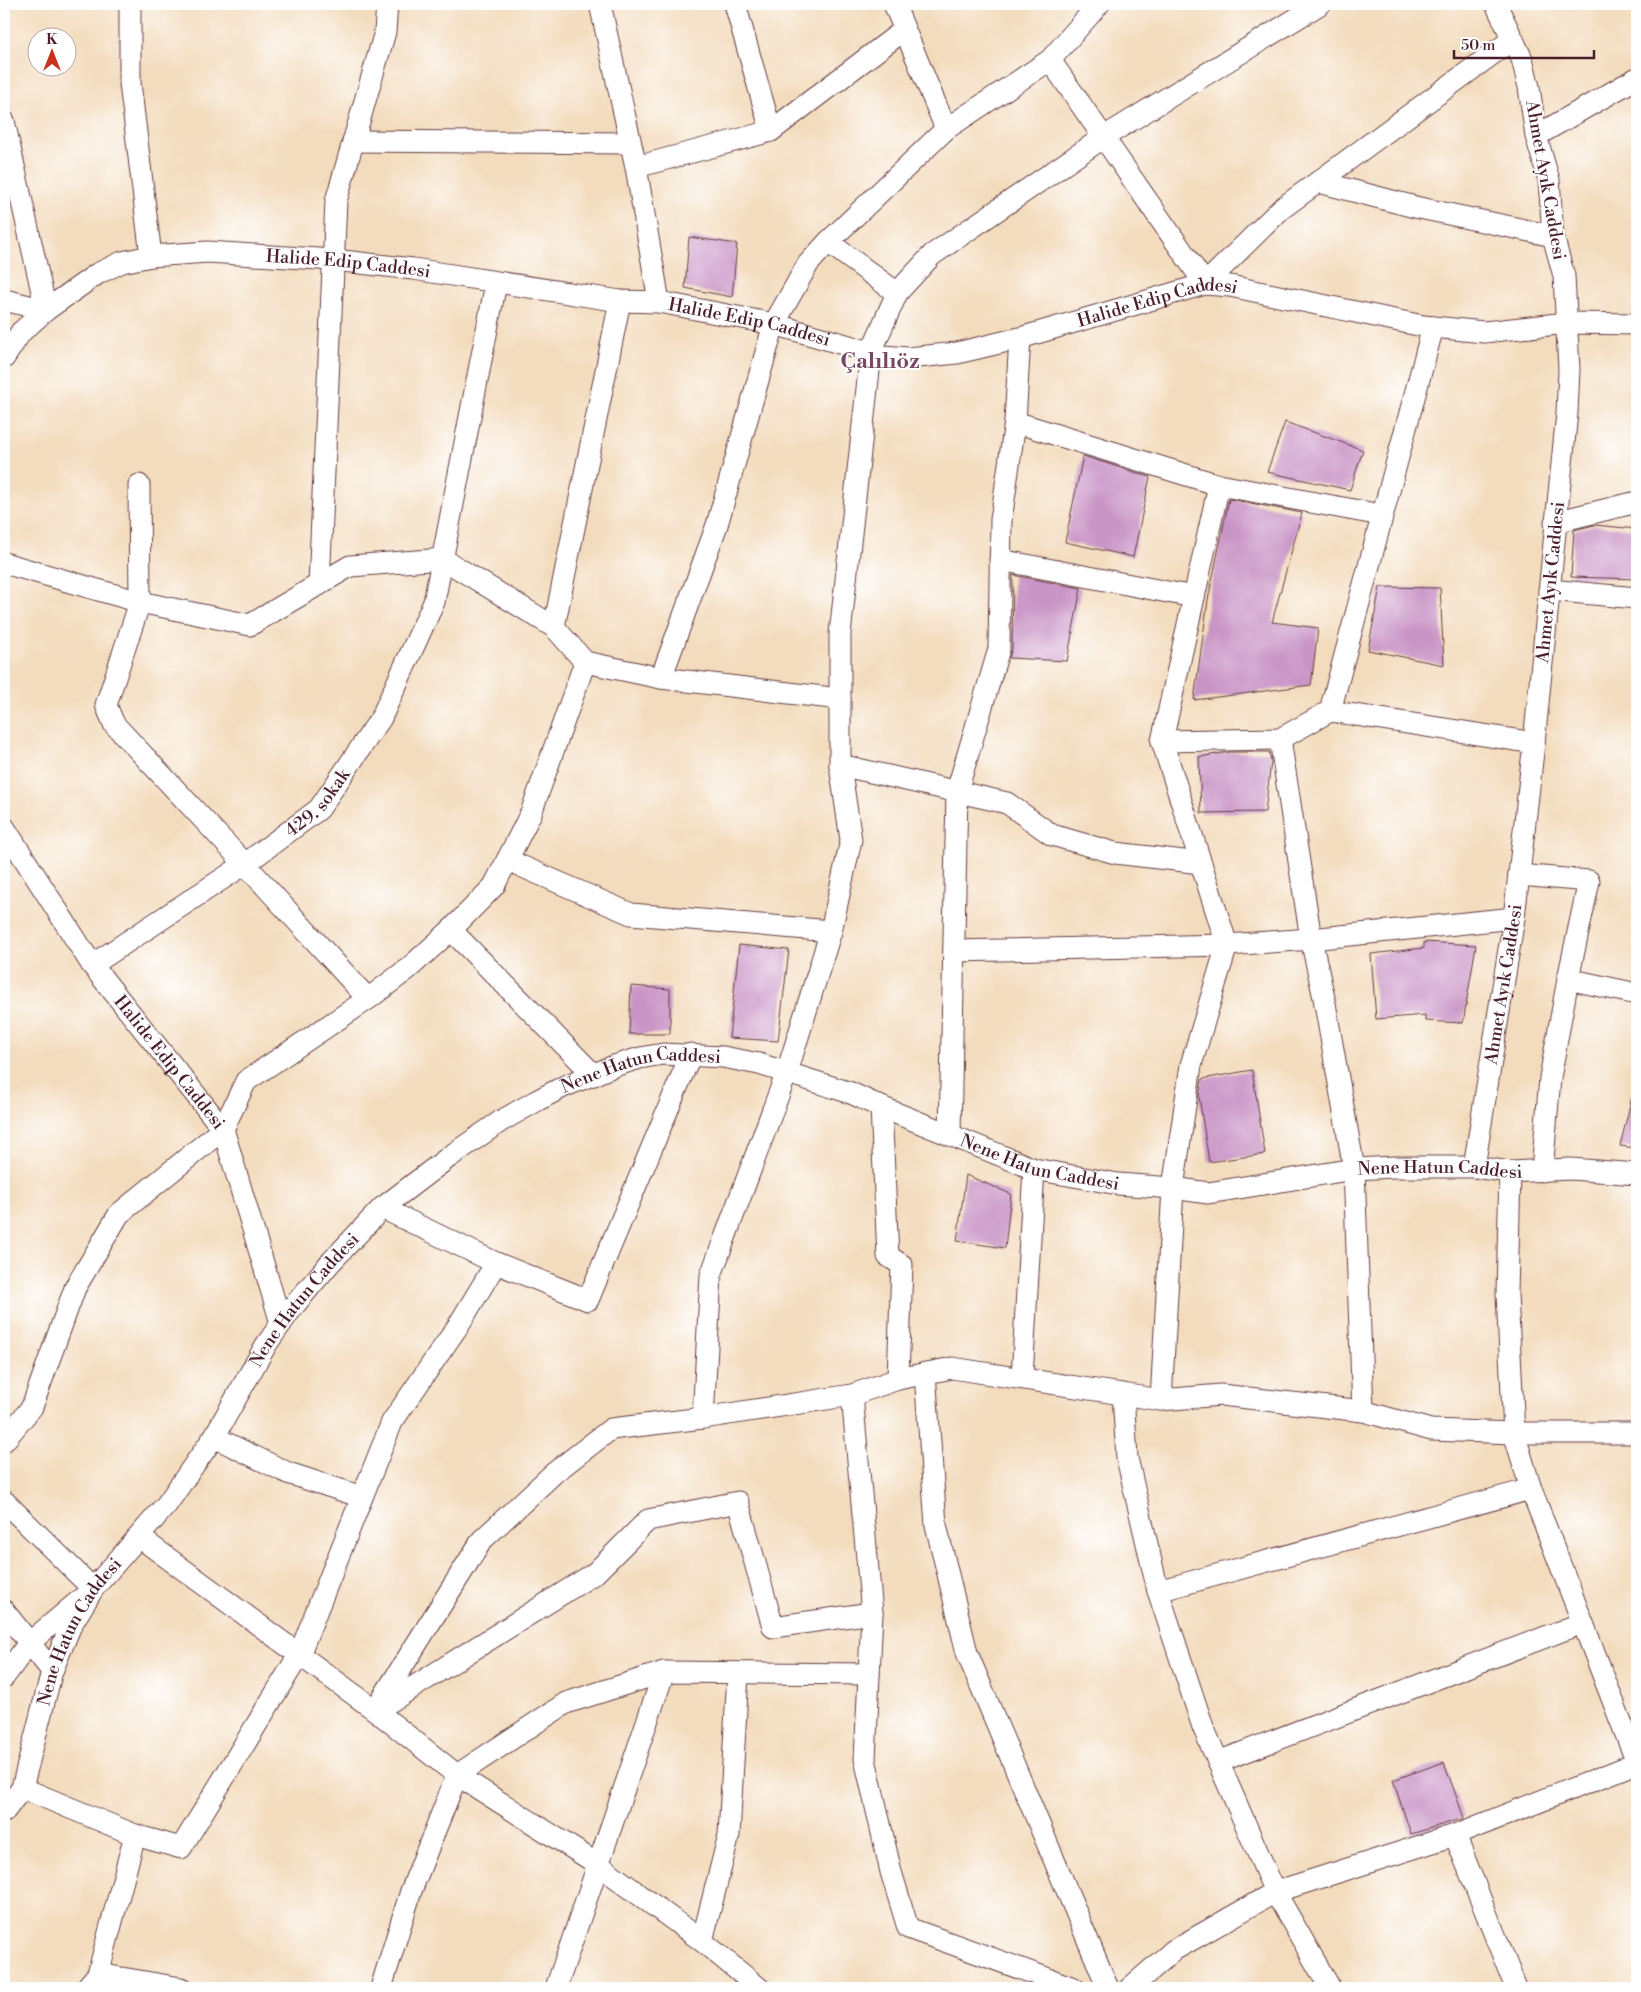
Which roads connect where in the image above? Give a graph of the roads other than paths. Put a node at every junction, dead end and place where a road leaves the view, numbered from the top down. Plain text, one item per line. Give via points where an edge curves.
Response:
1 (130, 4) edge
2 (387, 4) edge
3 (600, 4) edge
4 (735, 4) edge
5 (894, 4) edge
6 (1100, 4) edge
7 (1320, 4) edge
8 (1496, 4) edge
9 (904, 30) junction
10 (1513, 39) junction
11 (1050, 60) junction
12 (1637, 78) edge
13 (4, 121) edge
14 (946, 129) junction
15 (772, 130) junction
16 (1536, 136) junction
17 (1104, 137) junction
18 (354, 141) junction
19 (630, 143) junction
20 (6, 147) edge
21 (636, 167) junction
22 (1319, 182) junction
23 (1553, 236) junction
24 (828, 242) junction
25 (151, 256) junction
26 (334, 260) junction
27 (496, 283) junction
28 (1205, 284) junction
29 (897, 293) junction
30 (4, 300) edge
31 (620, 302) junction
32 (659, 302) junction
33 (46, 310) junction
34 (774, 324) junction
35 (1567, 324) junction
36 (1637, 324) edge
37 (1433, 327) junction
38 (1020, 338) junction
39 (871, 352) junction
40 (4, 358) edge
41 (1016, 422) junction
42 (1219, 484) junction
43 (139, 486) dead end
44 (1637, 502) edge
45 (1382, 515) junction
46 (1555, 522) junction
47 (444, 560) junction
48 (1000, 560) junction
49 (4, 563) edge
50 (319, 584) junction
51 (1549, 590) junction
52 (1194, 597) junction
53 (1637, 598) edge
54 (140, 602) junction
55 (554, 627) junction
56 (585, 662) junction
57 (661, 678) junction
58 (840, 699) junction
59 (1330, 711) junction
60 (1280, 739) junction
61 (1162, 741) junction
62 (1534, 744) junction
63 (840, 765) junction
64 (957, 791) junction
65 (4, 826) edge
66 (507, 860) junction
67 (1200, 863) junction
68 (245, 864) junction
69 (1519, 875) junction
70 (1514, 918) junction
71 (451, 930) junction
72 (831, 931) junction
73 (1311, 939) junction
74 (1226, 945) junction
75 (954, 951) junction
76 (92, 965) junction
77 (1568, 978) junction
78 (1637, 994) edge
79 (368, 999) junction
80 (691, 1054) junction
81 (787, 1072) junction
82 (594, 1075) junction
83 (881, 1107) junction
84 (223, 1129) junction
85 (950, 1135) junction
86 (1474, 1166) junction
87 (1034, 1169) junction
88 (1354, 1169) junction
89 (1510, 1172) junction
90 (1542, 1172) junction
91 (1637, 1174) edge
92 (1173, 1188) junction
93 (382, 1208) junction
94 (496, 1264) junction
95 (281, 1323) junction
96 (925, 1373) junction
97 (1022, 1378) junction
98 (898, 1379) junction
99 (1123, 1394) junction
100 (852, 1395) junction
101 (1161, 1400) junction
102 (1363, 1411) junction
103 (704, 1418) junction
104 (1514, 1433) junction
105 (1637, 1433) edge
106 (214, 1437) junction
107 (4, 1441) edge
108 (1531, 1489) junction
109 (362, 1497) junction
110 (4, 1501) edge
111 (139, 1537) junction
112 (94, 1589) junction
113 (1158, 1590) junction
114 (4, 1611) edge
115 (872, 1613) junction
116 (1582, 1623) junction
117 (29, 1643) junction
118 (299, 1655) junction
119 (52, 1671) junction
120 (664, 1672) junction
121 (738, 1673) junction
122 (869, 1674) junction
123 (4, 1677) edge
124 (375, 1710) junction
125 (1218, 1762) junction
126 (1637, 1763) edge
127 (457, 1774) junction
128 (22, 1788) junction
129 (4, 1812) edge
130 (136, 1835) junction
131 (1456, 1835) junction
132 (599, 1865) junction
133 (1276, 1892) junction
134 (702, 1940) junction
135 (92, 1981) edge
136 (181, 1988) edge
137 (381, 1988) edge
138 (556, 1988) edge
139 (759, 1988) edge
140 (1074, 1988) edge
141 (1108, 1988) edge
142 (1130, 1988) edge
143 (1330, 1988) edge
144 (1516, 1988) edge

1 - 25 street via 130,83
2 - 18 street via 385,32
3 - 19 street
4 - 15 street
5 - 9 street
6 - 11 street
7 - 17 street
8 - 10 street, Ahmet Ayık Caddesi
9 - 14 street
9 - 15 street
10 - 16 street, Ahmet Ayık Caddesi via 1530,88
10 - 22 street
11 - 14 street
11 - 17 street
12 - 16 street
13 - 20 street
14 - 24 street
15 - 21 street
16 - 23 street, Ahmet Ayık Caddesi via 1549,180
17 - 28 street
17 - 29 street via 932,255
18 - 19 street
18 - 26 street via 336,201
19 - 21 street
20 - 33 street
21 - 32 street
22 - 23 street via 1415,207
22 - 28 street via 1281,209
23 - 35 street, Ahmet Ayık Caddesi via 1564,276
24 - 29 street
24 - 34 street via 808,264
25 - 26 street, Halide Edip Caddesi via 208,252
25 - 33 street, Halide Edip Caddesi via 122,262 97,274
26 - 27 street, Halide Edip Caddesi
26 - 50 street
27 - 31 street, Halide Edip Caddesi
27 - 47 street, 429. sokak
28 - 37 street, Halide Edip Caddesi via 1230,286
28 - 38 street, Halide Edip Caddesi
29 - 39 street
30 - 33 street
31 - 32 street, Halide Edip Caddesi
31 - 55 street
32 - 34 street, Halide Edip Caddesi
33 - 40 street, Halide Edip Caddesi via 21,332
34 - 39 street, Halide Edip Caddesi
34 - 57 street via 717,525
35 - 36 street, Halide Edip Caddesi
35 - 37 street, Halide Edip Caddesi via 1484,332
35 - 46 street, Ahmet Ayık Caddesi via 1568,387
37 - 45 street
38 - 39 street, Halide Edip Caddesi via 958,353 930,356 908,358
38 - 41 street
39 - 58 street via 840,634
41 - 42 street
41 - 48 street via 1001,520
42 - 45 street
42 - 52 street
43 - 54 street
44 - 46 street
45 - 59 street
46 - 51 street, Ahmet Ayık Caddesi
47 - 50 street via 350,566
47 - 55 street
47 - 68 street, 429. sokak via 434,602 381,718 319,809
48 - 52 street
48 - 64 street via 999,649
49 - 54 street
50 - 54 street via 250,626
51 - 53 street
51 - 62 street, Ahmet Ayık Caddesi
52 - 61 street
54 - 68 street via 106,705 114,724
55 - 56 street
56 - 57 street
56 - 66 street via 531,812
57 - 58 street
58 - 63 street
59 - 60 street
59 - 62 street
60 - 61 street
60 - 73 street
61 - 67 street
62 - 69 street, Ahmet Ayık Caddesi
63 - 64 street
63 - 72 street via 852,840
64 - 67 street via 1007,803 1052,835 1115,853
64 - 75 street
65 - 76 street, Halide Edip Caddesi
66 - 71 street via 494,886
66 - 72 street via 631,914
67 - 74 street
68 - 76 street, 429. sokak
68 - 79 street
69 - 70 street, Ahmet Ayık Caddesi
69 - 77 street via 1589,881
70 - 73 street
70 - 86 street, Ahmet Ayık Caddesi
71 - 79 street
71 - 82 street
72 - 81 street
73 - 74 street
73 - 88 street
74 - 75 street
74 - 92 street via 1191,1065
75 - 85 street
76 - 84 street, Halide Edip Caddesi
77 - 78 street
77 - 90 street via 1550,1078
79 - 84 street via 246,1081
80 - 81 street, Nene Hatun Caddesi via 722,1057
80 - 82 street, Nene Hatun Caddesi via 640,1058
80 - 94 street via 588,1300
81 - 83 street, Nene Hatun Caddesi via 851,1093
81 - 103 street via 711,1275
82 - 93 street, Nene Hatun Caddesi via 565,1086 501,1121
83 - 85 street, Nene Hatun Caddesi
83 - 98 street via 888,1256 902,1265
84 - 95 street, Halide Edip Caddesi
84 - 107 street via 119,1214 75,1288 32,1407
85 - 87 street, Nene Hatun Caddesi
86 - 88 street, Nene Hatun Caddesi
86 - 89 street, Nene Hatun Caddesi
87 - 92 street, Nene Hatun Caddesi via 1118,1184
87 - 97 street
88 - 92 street, Nene Hatun Caddesi via 1208,1193
88 - 102 street
89 - 90 street, Nene Hatun Caddesi
89 - 104 street via 1507,1294
90 - 91 street, Nene Hatun Caddesi via 1571,1169
92 - 101 street
93 - 94 street
93 - 95 street, Nene Hatun Caddesi
94 - 109 street via 392,1422
95 - 106 street, Nene Hatun Caddesi
96 - 97 street via 952,1368
96 - 98 street
96 - 141 street via 936,1525 967,1653
97 - 99 street
98 - 100 street
99 - 101 street
99 - 113 street via 1128,1458
100 - 103 street
100 - 115 street
101 - 102 street via 1221,1395
102 - 104 street via 1431,1430
103 - 124 street via 611,1429 554,1474 482,1540
104 - 105 street
104 - 108 street
106 - 109 street via 288,1473
106 - 111 street, Nene Hatun Caddesi via 167,1504
108 - 113 street
108 - 116 street
109 - 118 street
110 - 112 street
111 - 112 street, Nene Hatun Caddesi
111 - 118 street
112 - 117 street
112 - 119 street, Nene Hatun Caddesi via 71,1625
113 - 125 street via 1203,1727
114 - 117 street
115 - 122 street
115 - 124 street via 773,1627 738,1502 648,1520 595,1573
116 - 125 street
116 - 126 street
117 - 119 street
117 - 123 street
118 - 124 street
118 - 130 street via 181,1848
119 - 128 street, Nene Hatun Caddesi
120 - 121 street
120 - 127 street via 566,1703
120 - 132 street
121 - 122 street
121 - 134 street via 729,1835
122 - 140 street via 865,1759 891,1872 908,1928
124 - 127 street
125 - 133 street
126 - 131 street
127 - 132 street
127 - 137 street via 411,1891
128 - 129 street, Nene Hatun Caddesi
128 - 130 street
130 - 135 street
131 - 133 street
131 - 144 street
132 - 134 street
132 - 138 street
133 - 142 street via 1174,1950
133 - 143 street
134 - 139 street
135 - 136 street

